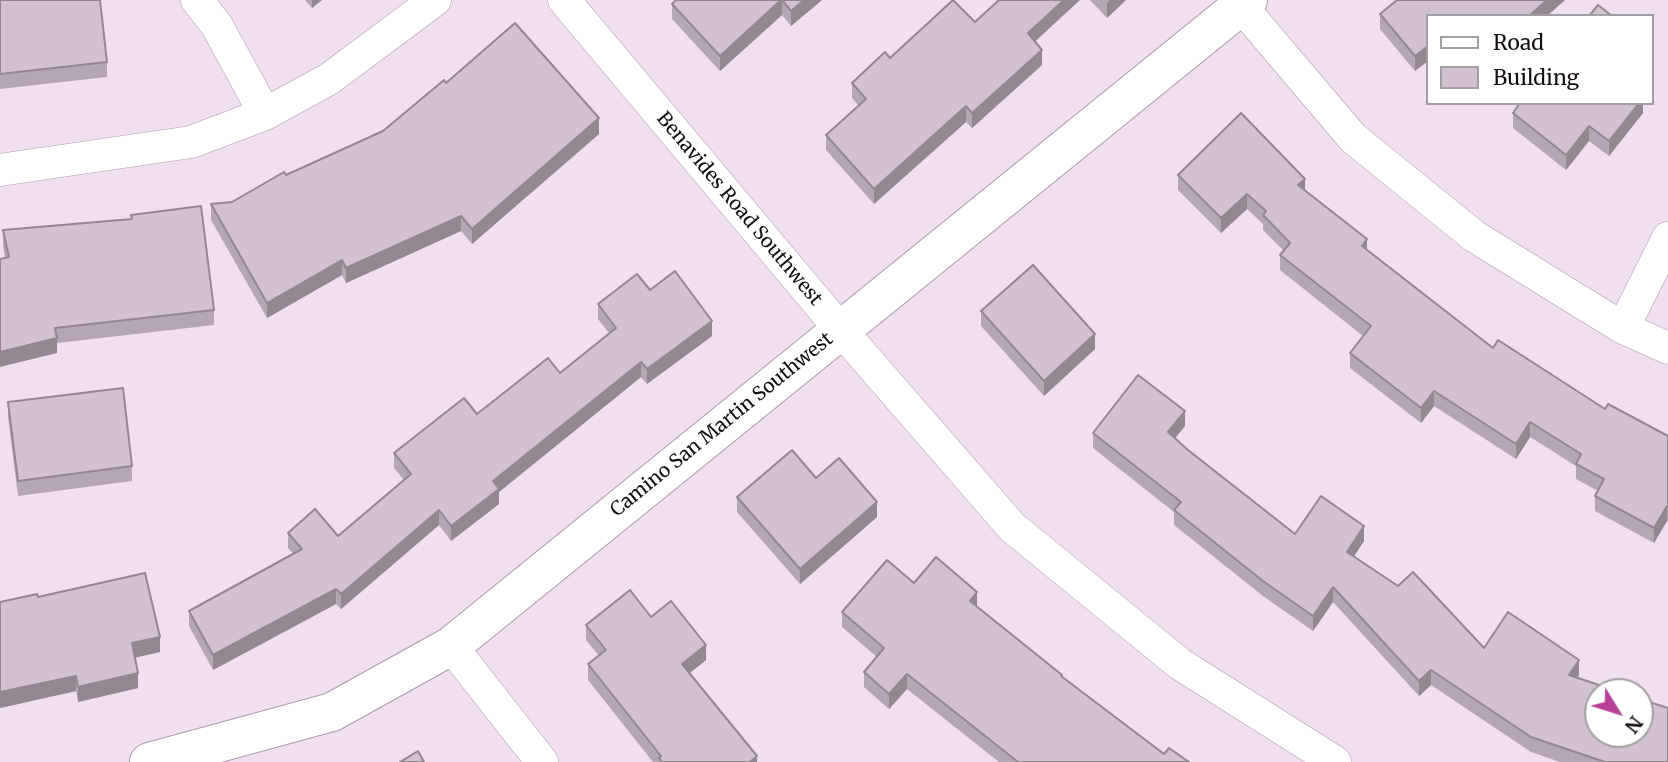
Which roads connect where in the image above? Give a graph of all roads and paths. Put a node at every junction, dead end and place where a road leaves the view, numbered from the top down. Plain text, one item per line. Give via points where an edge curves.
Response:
1 (197, 0) edge
2 (435, 0) edge
3 (564, 0) edge
4 (1245, 3) edge
5 (265, 114) junction
6 (0, 170) edge
7 (1668, 239) edge
8 (1623, 328) junction
9 (840, 329) junction
10 (1668, 348) edge
11 (451, 646) junction
12 (149, 762) edge
13 (542, 762) edge
14 (1335, 762) edge

1 - 5 street via 217,26
2 - 5 street via 329,79
3 - 9 street, Benavides Road Southwest
4 - 8 street via 1353,138 1475,236
4 - 9 street, Camino San Martin Southwest
5 - 6 street via 191,142
7 - 8 street
8 - 10 street
9 - 11 street, Camino San Martin Southwest
9 - 14 street, Benavides Road Southwest via 1012,527 1181,664
11 - 12 street, Camino San Martin Southwest via 332,712
11 - 13 street

